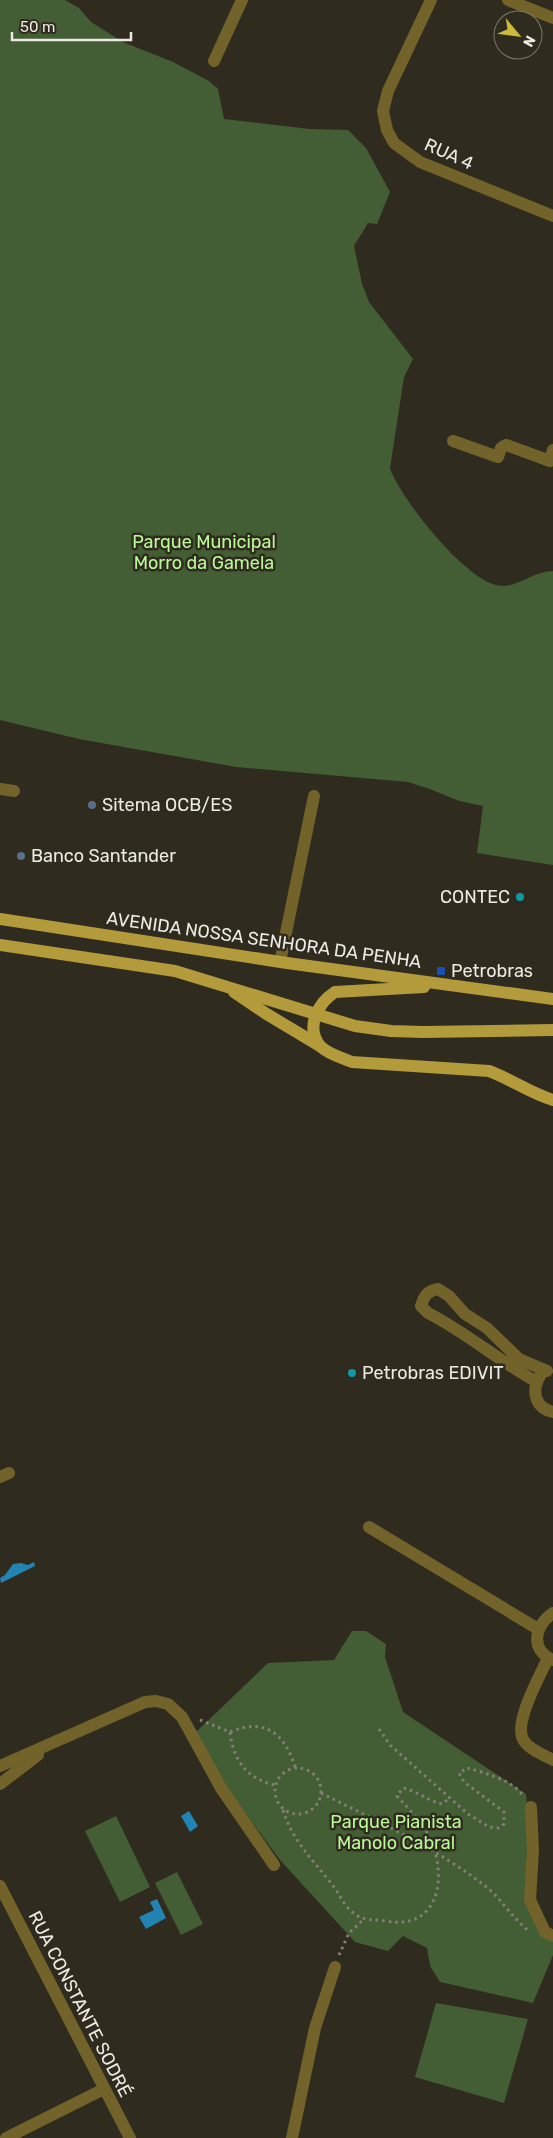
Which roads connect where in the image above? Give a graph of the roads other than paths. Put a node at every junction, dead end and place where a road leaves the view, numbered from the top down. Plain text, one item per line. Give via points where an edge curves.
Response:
1 (242, 0) edge
2 (432, 0) edge
3 (508, 0) edge
4 (553, 18) edge
5 (214, 61) dead end
6 (553, 216) edge
7 (453, 441) dead end
8 (553, 450) edge
9 (0, 789) edge
10 (14, 791) dead end
11 (314, 796) dead end
12 (0, 919) edge
13 (0, 945) edge
14 (280, 962) junction
15 (222, 983) junction
16 (454, 986) junction
17 (553, 999) edge
18 (315, 1015) junction
19 (553, 1030) edge
20 (320, 1046) junction
21 (533, 1094) junction
22 (553, 1100) edge
23 (553, 1106) edge
24 (550, 1370) edge
25 (537, 1382) junction
26 (553, 1412) edge
27 (369, 1526) dead end
28 (553, 1613) edge
29 (538, 1629) junction
30 (551, 1659) edge
31 (51, 1745) junction
32 (553, 1760) edge
33 (0, 1766) edge
34 (0, 1784) edge
35 (531, 1807) road end
36 (274, 1865) dead end
37 (0, 1886) edge
38 (553, 1936) edge
39 (335, 1967) road end
40 (104, 2089) junction
41 (6, 2138) edge
42 (130, 2138) edge
43 (292, 2138) edge

1 - 5 street
2 - 6 street, RUA 4 via 388,91 383,111 390,136 394,143 420,162
3 - 4 street
7 - 8 street via 498,457 506,445 550,461
9 - 10 street
11 - 14 street
12 - 14 main road, AVENIDA NOSSA SENHORA DA PENHA
13 - 15 main road via 175,970
14 - 16 main road, AVENIDA NOSSA SENHORA DA PENHA
15 - 18 main road
15 - 20 main road
16 - 17 main road, AVENIDA NOSSA SENHORA DA PENHA
16 - 18 main road via 335,992 324,999
18 - 19 main road via 355,1026 391,1031
18 - 20 main road via 314,1030
20 - 21 main road via 352,1062 489,1071 508,1078
21 - 22 main road
21 - 23 street
24 - 25 street
24 - 25 street via 519,1359 487,1328 465,1314 438,1289 430,1290 423,1298 421,1306 428,1313 479,1342 505,1364
25 - 26 street via 535,1396 539,1405
27 - 29 street
28 - 29 street
29 - 30 street via 538,1645
30 - 32 street via 519,1731 528,1746
31 - 33 street
31 - 34 street
31 - 36 street via 145,1702 168,1704 182,1717 221,1788
35 - 38 street via 530,1900 545,1932
37 - 40 street, RUA CONSTANTE SODRÉ
39 - 43 street via 314,2028
40 - 41 street
40 - 42 street, RUA CONSTANTE SODRÉ

